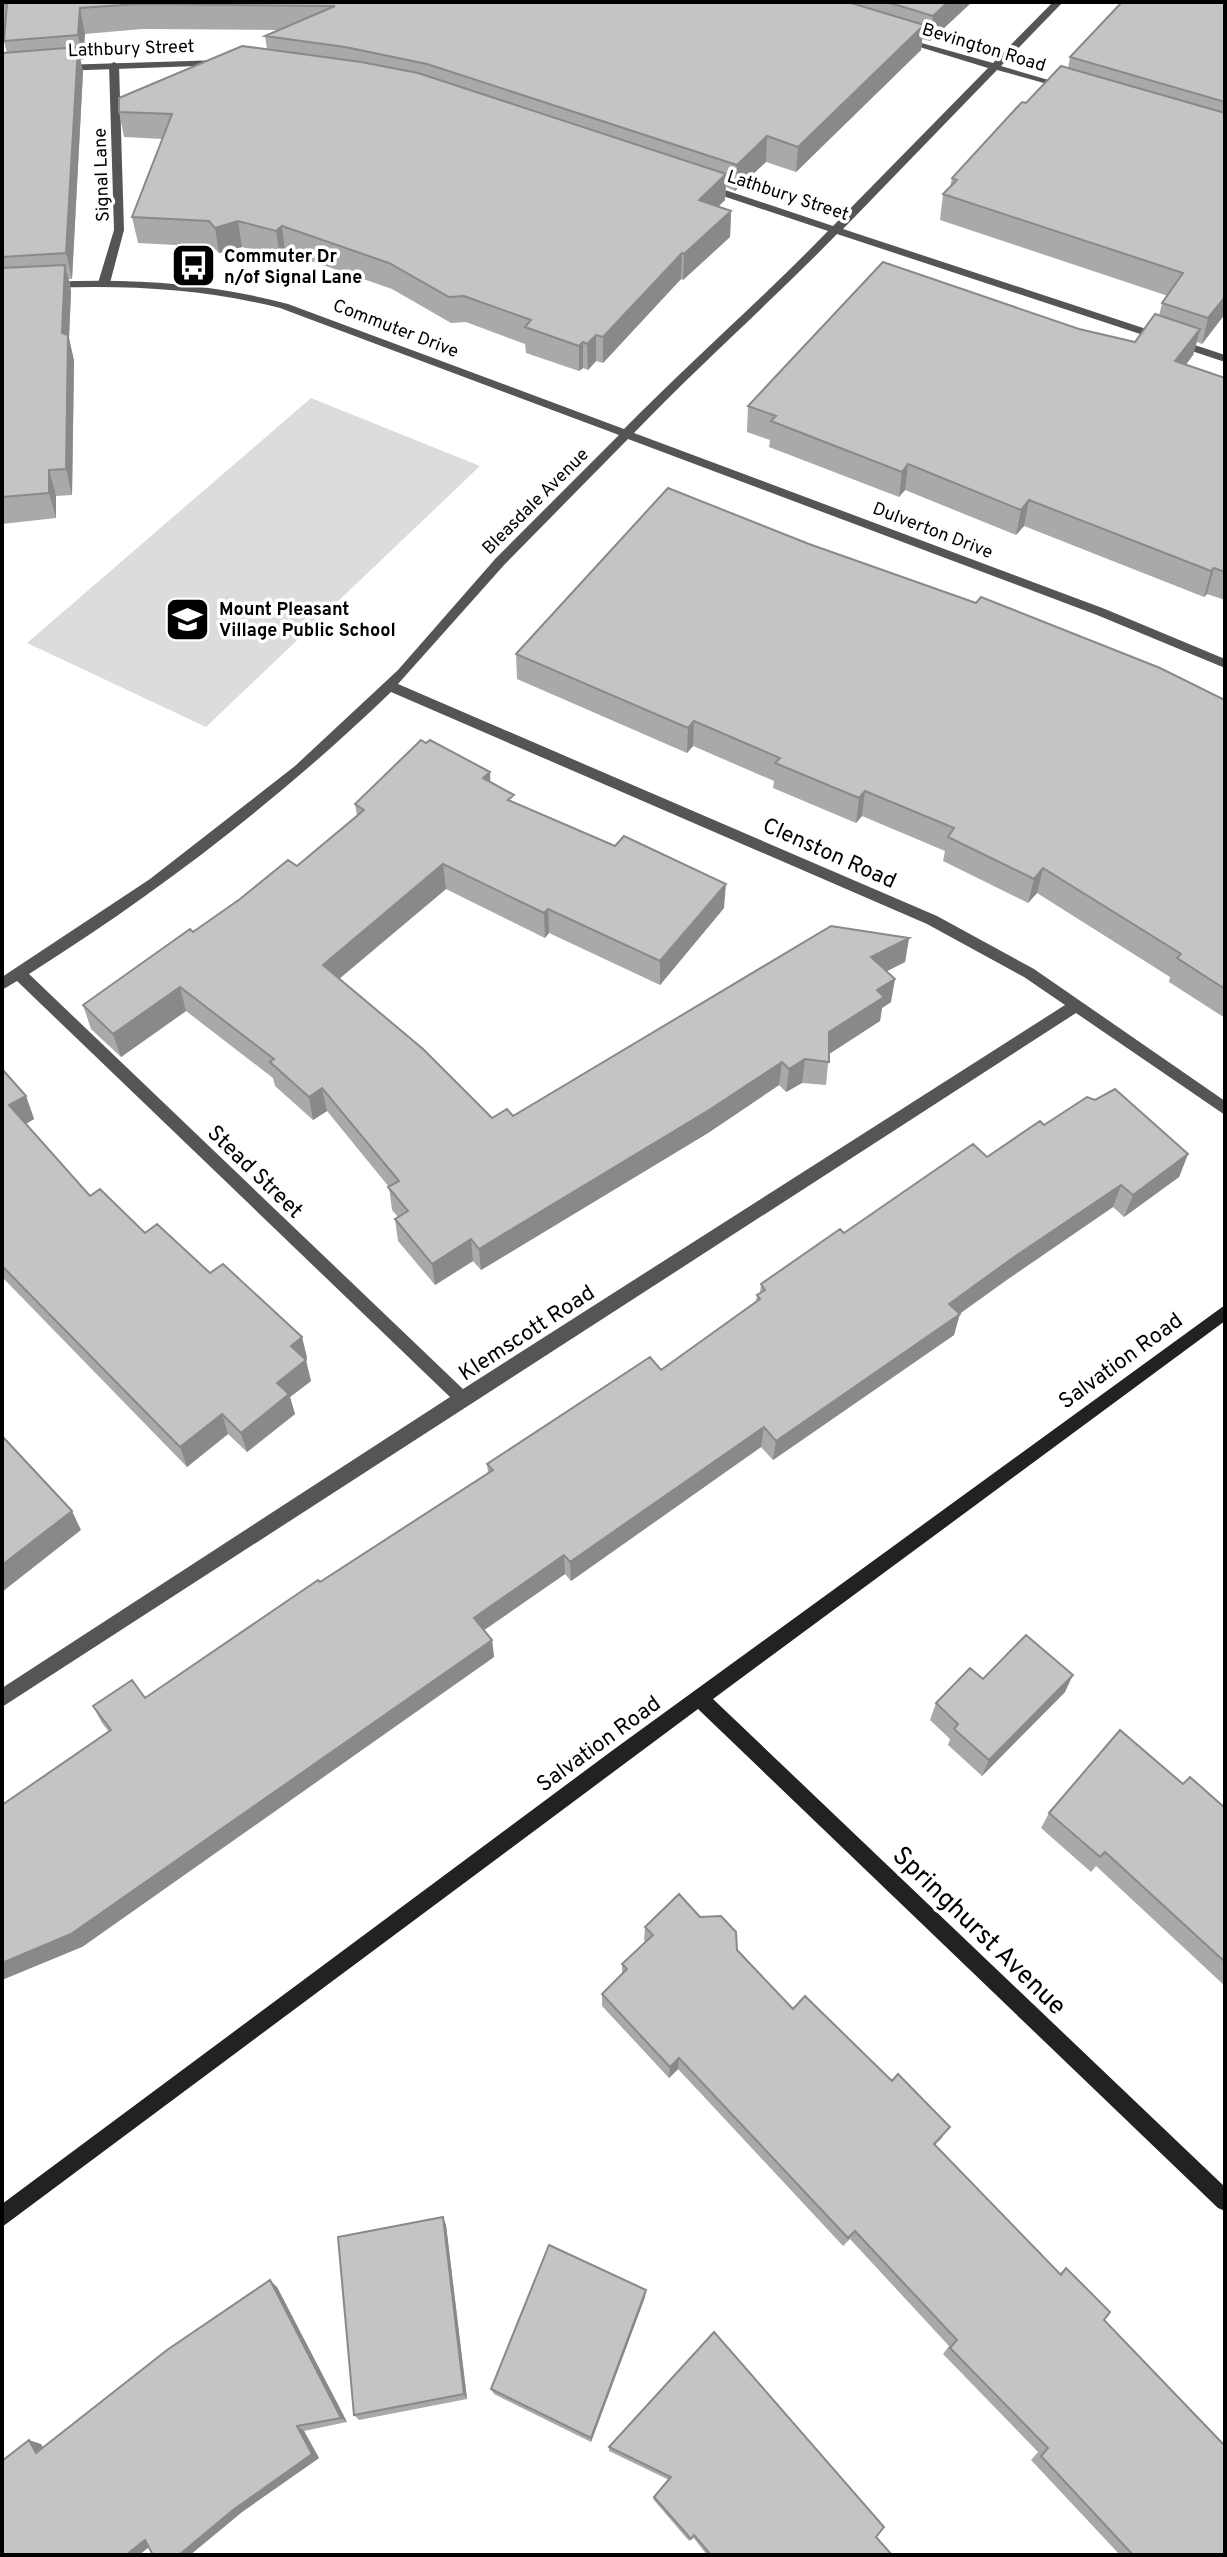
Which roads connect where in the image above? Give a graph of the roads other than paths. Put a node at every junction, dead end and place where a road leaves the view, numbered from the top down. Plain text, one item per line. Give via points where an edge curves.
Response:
1 (1058, 2) edge
2 (893, 36) edge
3 (227, 63) edge
4 (114, 65) junction
5 (995, 67) junction
6 (52, 69) edge
7 (1078, 92) edge
8 (700, 185) edge
9 (836, 230) junction
10 (104, 283) junction
11 (43, 286) edge
12 (1225, 359) edge
13 (626, 434) junction
14 (1225, 664) edge
15 (390, 686) junction
16 (19, 974) junction
17 (2, 984) edge
18 (1077, 1005) junction
19 (1225, 1109) edge
20 (1225, 1312) edge
21 (463, 1399) junction
22 (2, 1698) edge
23 (699, 1698) junction
24 (1225, 2201) edge
25 (2, 2217) edge

1 - 5 street, Bleasdale Avenue
2 - 5 street, Bevington Road
3 - 4 street, Lathbury Street
4 - 6 street, Lathbury Street
4 - 10 street, Signal Lane via 119,230
5 - 7 street, Bevington Road
5 - 9 street, Bleasdale Avenue
8 - 9 street, Lathbury Street
9 - 12 street, Lathbury Street
9 - 13 street, Bleasdale Avenue
10 - 11 street, Commuter Drive
10 - 13 street, Commuter Drive via 205,288 276,303
13 - 14 street, Dulverton Drive via 1101,612
13 - 15 street, Bleasdale Avenue via 490,572
15 - 16 street, Bleasdale Avenue via 214,838
15 - 18 street, Clenston Road via 932,920
16 - 17 street, Bleasdale Avenue
16 - 21 street, Stead Street
18 - 19 street, Clenston Road
18 - 21 street, Klemscott Road
20 - 23 street, Salvation Road
21 - 22 street, Klemscott Road
23 - 24 street, Springhurst Avenue
23 - 25 street, Salvation Road

